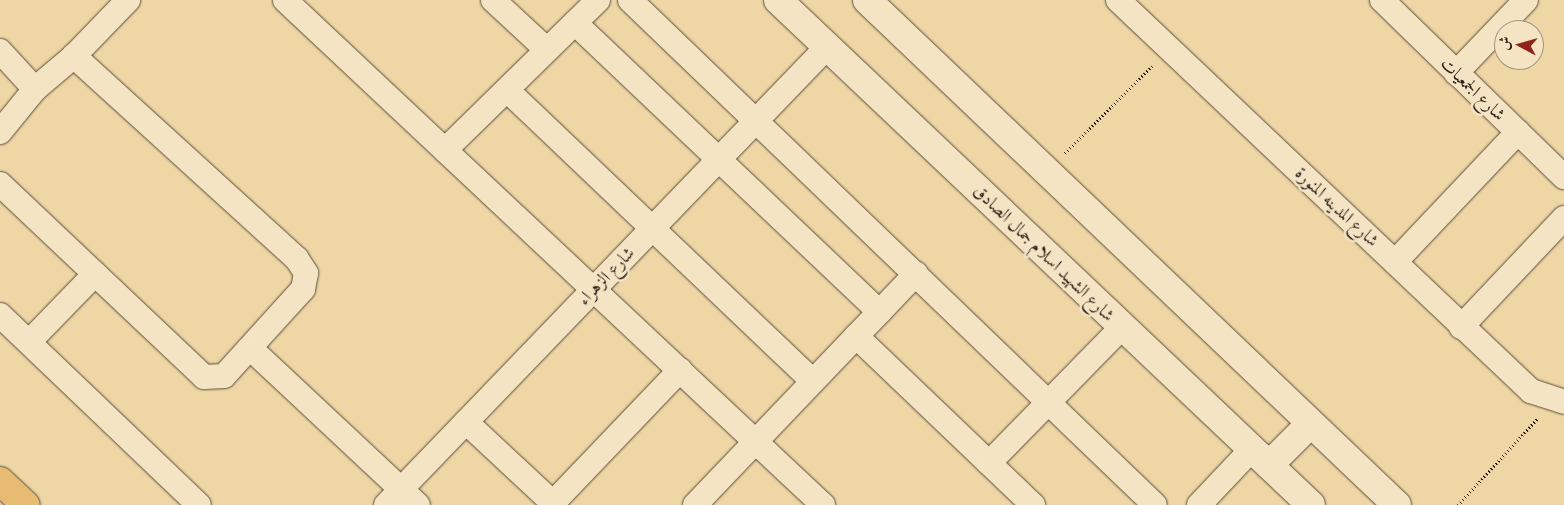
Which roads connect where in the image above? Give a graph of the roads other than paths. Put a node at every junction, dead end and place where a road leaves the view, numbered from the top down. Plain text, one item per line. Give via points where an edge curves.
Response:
1 (128, 0) edge
2 (285, 0) edge
3 (493, 0) edge
4 (598, 0) edge
5 (630, 0) edge
6 (778, 0) edge
7 (867, 0) edge
8 (1118, 0) edge
9 (1382, 0) edge
10 (1526, 0) edge
11 (575, 23) junction
12 (827, 47) junction
13 (546, 49) junction
14 (0, 51) edge
15 (74, 56) junction
16 (1456, 73) junction
17 (35, 88) junction
18 (506, 90) junction
19 (756, 120) junction
20 (0, 132) edge
21 (1518, 132) junction
22 (444, 150) junction
23 (718, 159) junction
24 (1564, 177) edge
25 (0, 184) edge
26 (1564, 218) edge
27 (652, 228) junction
28 (1395, 262) junction
29 (95, 274) junction
30 (916, 274) junction
31 (594, 289) junction
32 (880, 312) junction
33 (0, 315) edge
34 (1122, 327) junction
35 (1461, 327) junction
36 (856, 336) junction
37 (29, 342) junction
38 (250, 348) junction
39 (680, 370) junction
40 (813, 381) junction
41 (1559, 401) edge
42 (1049, 402) junction
43 (466, 422) junction
44 (1311, 423) junction
45 (756, 441) junction
46 (1260, 457) junction
47 (989, 463) junction
48 (0, 481) edge
49 (393, 497) edge
50 (554, 504) edge
51 (26, 505) edge
52 (199, 505) edge
53 (418, 505) edge
54 (696, 505) edge
55 (823, 505) edge
56 (1033, 505) edge
57 (1155, 505) edge
58 (1199, 505) edge
59 (1311, 505) edge
60 (1397, 505) edge

1 - 15 street
2 - 22 street
3 - 13 street
4 - 11 street
5 - 19 street
6 - 12 street, شارع الشهيد اسلام جمال الصادق
7 - 44 street
8 - 28 street, شارع المدينه المنورة
9 - 16 street, شارع الجمعيات
10 - 16 street
11 - 13 street
11 - 23 street
12 - 19 street, شارع الزهراء
12 - 34 street, شارع الشهيد اسلام جمال الصادق
13 - 18 street
14 - 17 street
15 - 17 street
15 - 38 street via 303,265 306,282 303,289
16 - 21 street, شارع الجمعيات
17 - 20 street
18 - 22 street
18 - 27 street
19 - 23 street, شارع الزهراء
19 - 30 street
21 - 24 street, شارع الجمعيات
21 - 28 street
22 - 31 street
23 - 27 street, شارع الزهراء
23 - 32 street
25 - 29 street
26 - 35 street
27 - 31 street, شارع الزهراء
27 - 40 street
28 - 35 street, شارع المدينه المنورة
29 - 37 street
29 - 38 street via 204,377 224,376
30 - 32 street
30 - 42 street
31 - 39 street
31 - 43 street, شارع الزهراء
32 - 36 street
33 - 37 street
34 - 42 street
34 - 46 street, شارع الشهيد اسلام جمال الصادق
35 - 41 street, شارع المدينه المنورة via 1532,391
36 - 40 street
36 - 47 street
37 - 52 street
38 - 49 street
39 - 45 street
39 - 50 street
40 - 45 street
42 - 47 street
42 - 57 street
43 - 49 street, شارع الزهراء
43 - 50 street
44 - 46 street
44 - 60 street
45 - 54 street
45 - 55 street
46 - 58 street
46 - 59 street, شارع الشهيد اسلام جمال الصادق
47 - 56 street
48 - 51 main road
49 - 53 street

